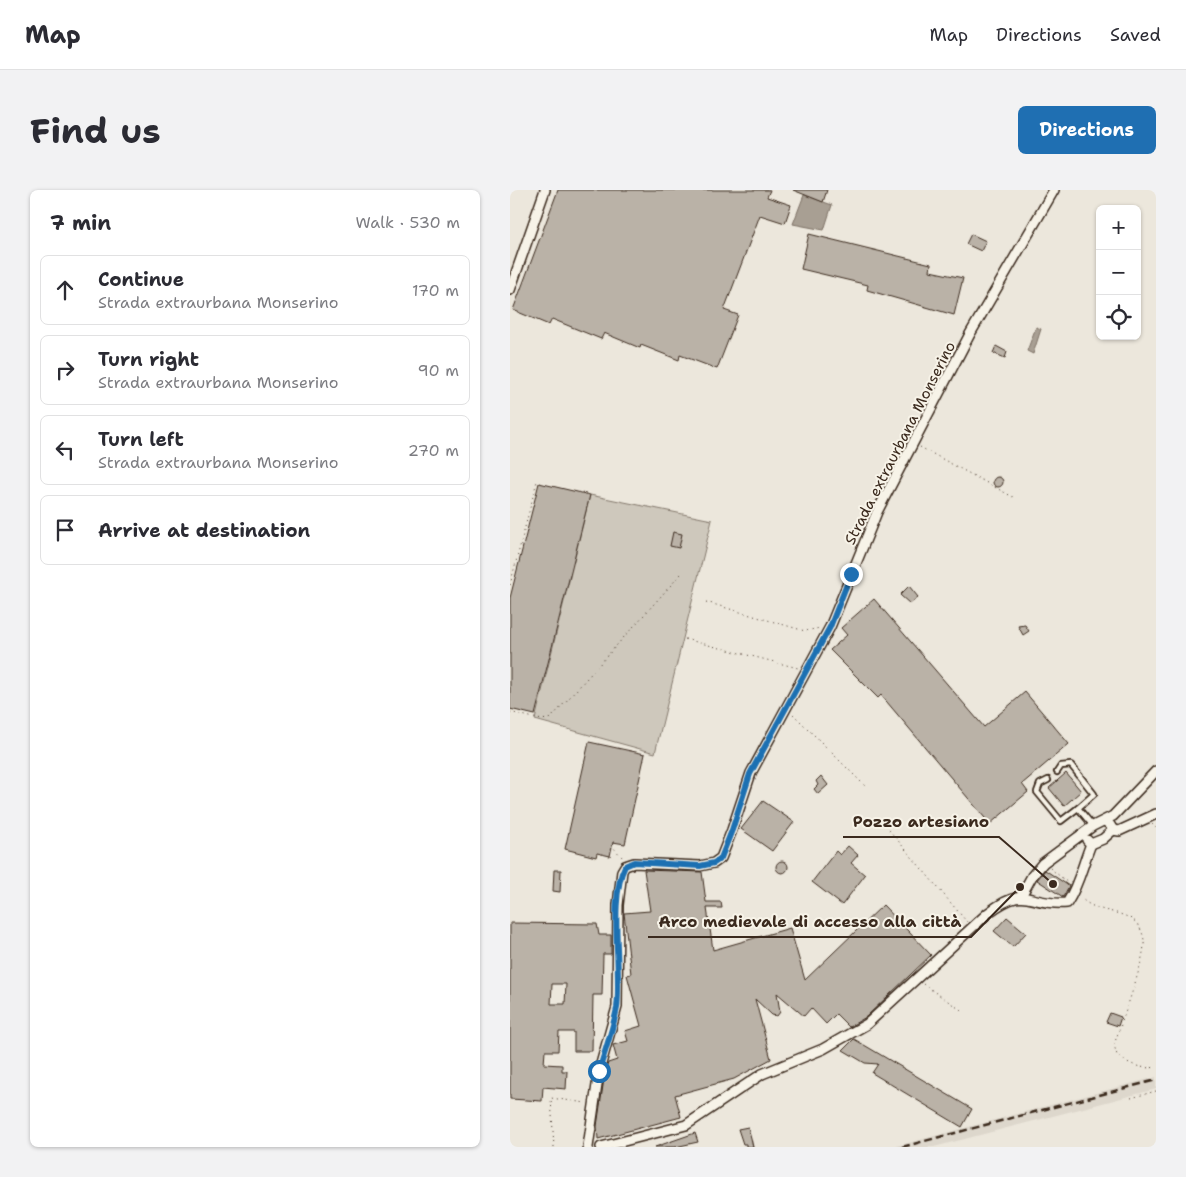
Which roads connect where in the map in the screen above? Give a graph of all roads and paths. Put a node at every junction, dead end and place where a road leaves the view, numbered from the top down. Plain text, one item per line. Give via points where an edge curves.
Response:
1 (545, 190) edge
2 (1054, 190) edge
3 (510, 290) edge
4 (913, 443) junction
5 (537, 480) dead end
6 (1014, 497) dead end
7 (681, 574) dead end
8 (510, 585) edge
9 (706, 602) dead end
10 (830, 627) junction
11 (685, 639) dead end
12 (806, 670) junction
13 (784, 708) junction
14 (510, 712) edge
15 (1156, 771) edge
16 (1057, 772) dead end
17 (1048, 780) dead end
18 (866, 786) dead end
19 (1078, 808) junction
20 (1156, 814) edge
21 (1105, 821) junction
22 (1093, 826) junction
23 (889, 830) dead end
24 (1113, 830) junction
25 (1084, 833) junction
26 (1092, 844) junction
27 (611, 845) dead end
28 (1043, 863) junction
29 (625, 866) junction
30 (1074, 892) junction
31 (1021, 896) junction
32 (972, 928) junction
33 (916, 979) junction
34 (961, 1010) dead end
35 (1156, 1067) edge
36 (1156, 1091) edge
37 (1132, 1098) dead end
38 (594, 1104) junction
39 (554, 1147) edge
40 (588, 1147) edge
41 (600, 1147) edge

1 - 3 street
2 - 4 street, Strada extraurbana Monserino via 970,334
4 - 6 path
4 - 10 street, Strada extraurbana Monserino via 877,512
5 - 8 path
7 - 14 path via 551,718 542,720
9 - 10 path via 805,631
10 - 12 street, Strada extraurbana Monserino
11 - 12 path
12 - 13 street, Strada extraurbana Monserino
13 - 18 path
13 - 29 street, Strada extraurbana Monserino via 750,774 721,858 700,866 634,862
15 - 21 street
16 - 19 lane via 1061,766 1071,765 1094,794
17 - 19 lane via 1040,784 1038,792 1061,821
19 - 22 lane
20 - 24 street via 1119,831
21 - 22 street
21 - 24 street
22 - 25 street
23 - 32 path
24 - 26 street
25 - 26 street
25 - 28 street
26 - 30 street
27 - 29 path via 625,860
28 - 30 path via 1072,886
28 - 31 street
29 - 38 street via 618,905 617,1007 599,1071
30 - 31 street via 1067,903 1053,904
30 - 35 path via 1087,904 1133,920 1142,930 1144,942 1140,962 1114,1045 1117,1054 1130,1064 1150,1069
31 - 32 street via 1006,900
32 - 33 street
33 - 34 path
33 - 41 street via 852,1034 762,1074 686,1124
36 - 37 path
38 - 39 path via 551,1098
38 - 40 street

